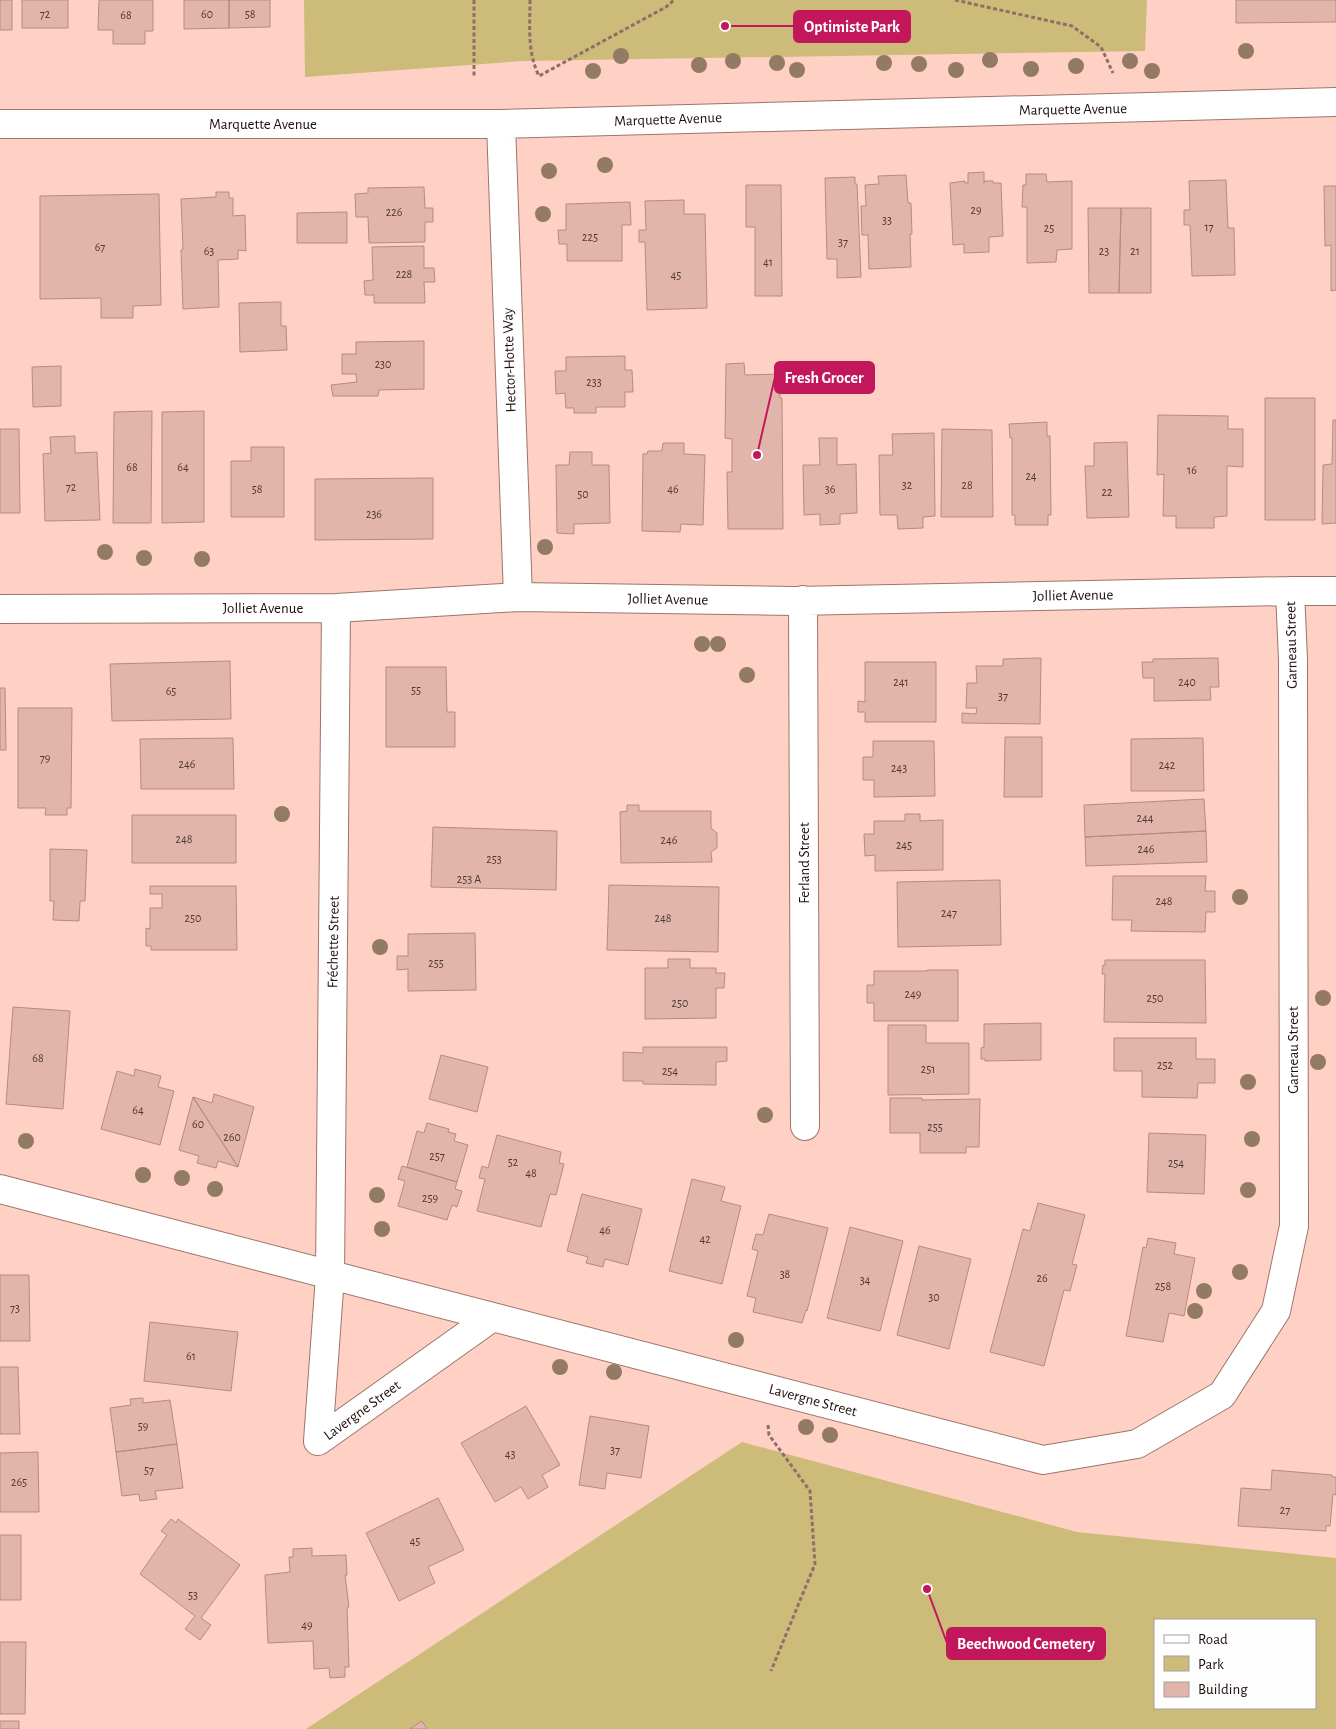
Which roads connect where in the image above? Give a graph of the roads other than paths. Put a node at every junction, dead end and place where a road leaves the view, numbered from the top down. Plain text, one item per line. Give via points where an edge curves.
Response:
1 (1336, 102) edge
2 (0, 124) edge
3 (501, 124) junction
4 (1290, 591) junction
5 (1336, 591) edge
6 (518, 597) junction
7 (803, 600) junction
8 (336, 608) junction
9 (0, 610) edge
10 (805, 1126) dead end
11 (0, 1189) edge
12 (330, 1276) junction
13 (491, 1318) junction
14 (1137, 1444) joint

1 - 3 street, Marquette Avenue
2 - 3 street, Marquette Avenue
3 - 6 street, Hector-Hotte Way
4 - 5 street, Jolliet Avenue
4 - 7 street, Jolliet Avenue
4 - 14 street, Garneau Street via 1293,660 1294,1226 1276,1311 1222,1395
6 - 7 street, Jolliet Avenue
6 - 8 street, Jolliet Avenue
7 - 10 street, Ferland Street
8 - 9 street, Jolliet Avenue
8 - 12 street, Fréchette Street
11 - 12 street, Lavergne Street
12 - 13 street, Lavergne Street
12 - 13 street, Lavergne Street via 318,1441
13 - 14 street, Lavergne Street via 1043,1460

